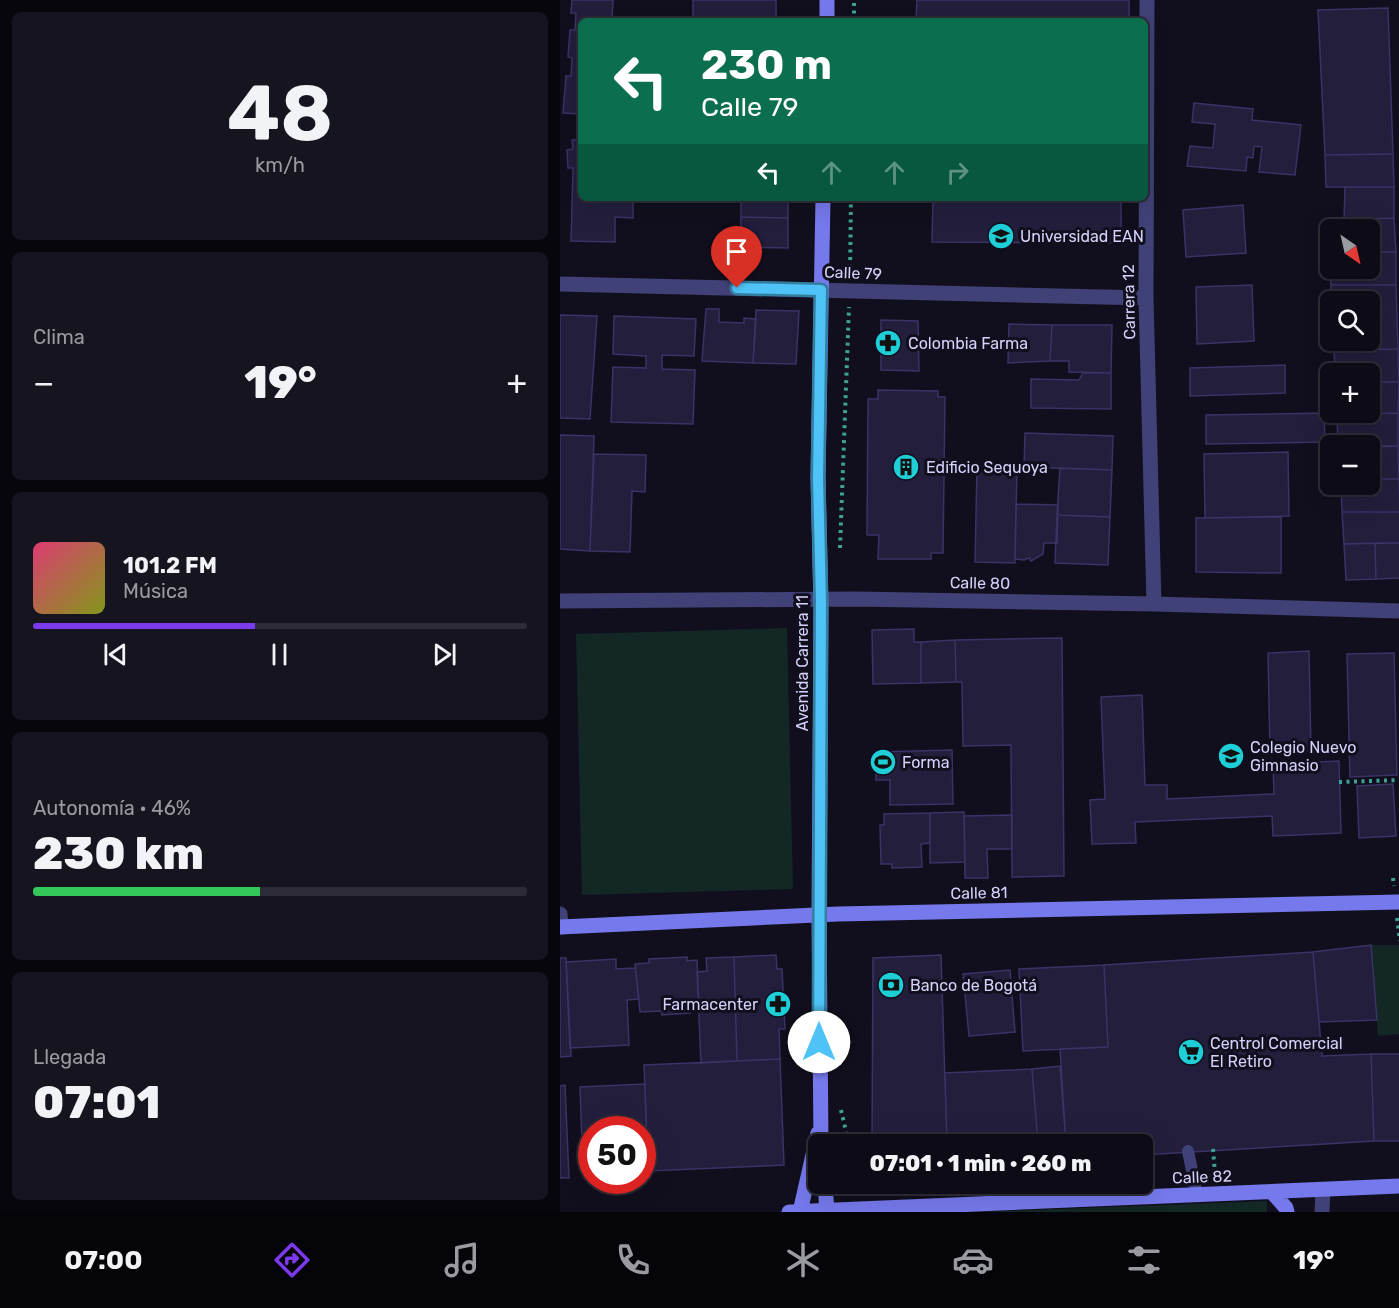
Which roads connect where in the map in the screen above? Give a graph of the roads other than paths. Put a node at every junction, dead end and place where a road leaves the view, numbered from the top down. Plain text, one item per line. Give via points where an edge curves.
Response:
1 (827, 0) edge
2 (1147, 0) edge
3 (827, 18) edge
4 (1147, 18) edge
5 (823, 201) edge
6 (1146, 201) edge
7 (560, 284) edge
8 (821, 290) junction
9 (1146, 298) junction
10 (560, 601) edge
11 (821, 601) junction
12 (1154, 604) junction
13 (1400, 611) edge
14 (1400, 902) edge
15 (560, 914) edge
16 (819, 915) junction
17 (560, 927) edge
18 (820, 1127) junction
19 (820, 1134) edge
20 (1188, 1151) dead end
21 (1400, 1186) edge
22 (1323, 1190) junction
23 (1272, 1192) junction
24 (826, 1194) edge
25 (1197, 1195) junction
26 (827, 1211) edge
27 (789, 1212) edge
28 (800, 1212) edge
29 (1287, 1212) edge
30 (1322, 1212) edge

1 - 3 main road
2 - 4 street, Carrera 12
5 - 8 main road, Avenida Carrera 11
6 - 9 street, Carrera 12
7 - 8 street, Calle 79
8 - 9 street, Calle 79
8 - 11 main road, Avenida Carrera 11 via 818,478
9 - 12 street, Carrera 12
10 - 11 street, Calle 80
11 - 12 street, Calle 80
11 - 16 main road, Avenida Carrera 11
12 - 13 street, Calle 80
14 - 16 main road, Calle 81
15 - 17 street
16 - 17 main road, Calle 81
16 - 18 main road, Avenida Carrera 11
18 - 19 main road, Avenida Carrera 11
18 - 28 main road, Avenida Carrera 11
20 - 25 lane
21 - 22 main road, Calle 82
22 - 23 main road, Calle 82
22 - 30 street
23 - 25 main road, Calle 82
23 - 29 main road
24 - 26 main road
25 - 26 main road, Calle 82
26 - 28 main road, Calle 82
27 - 28 main road, Calle 82

